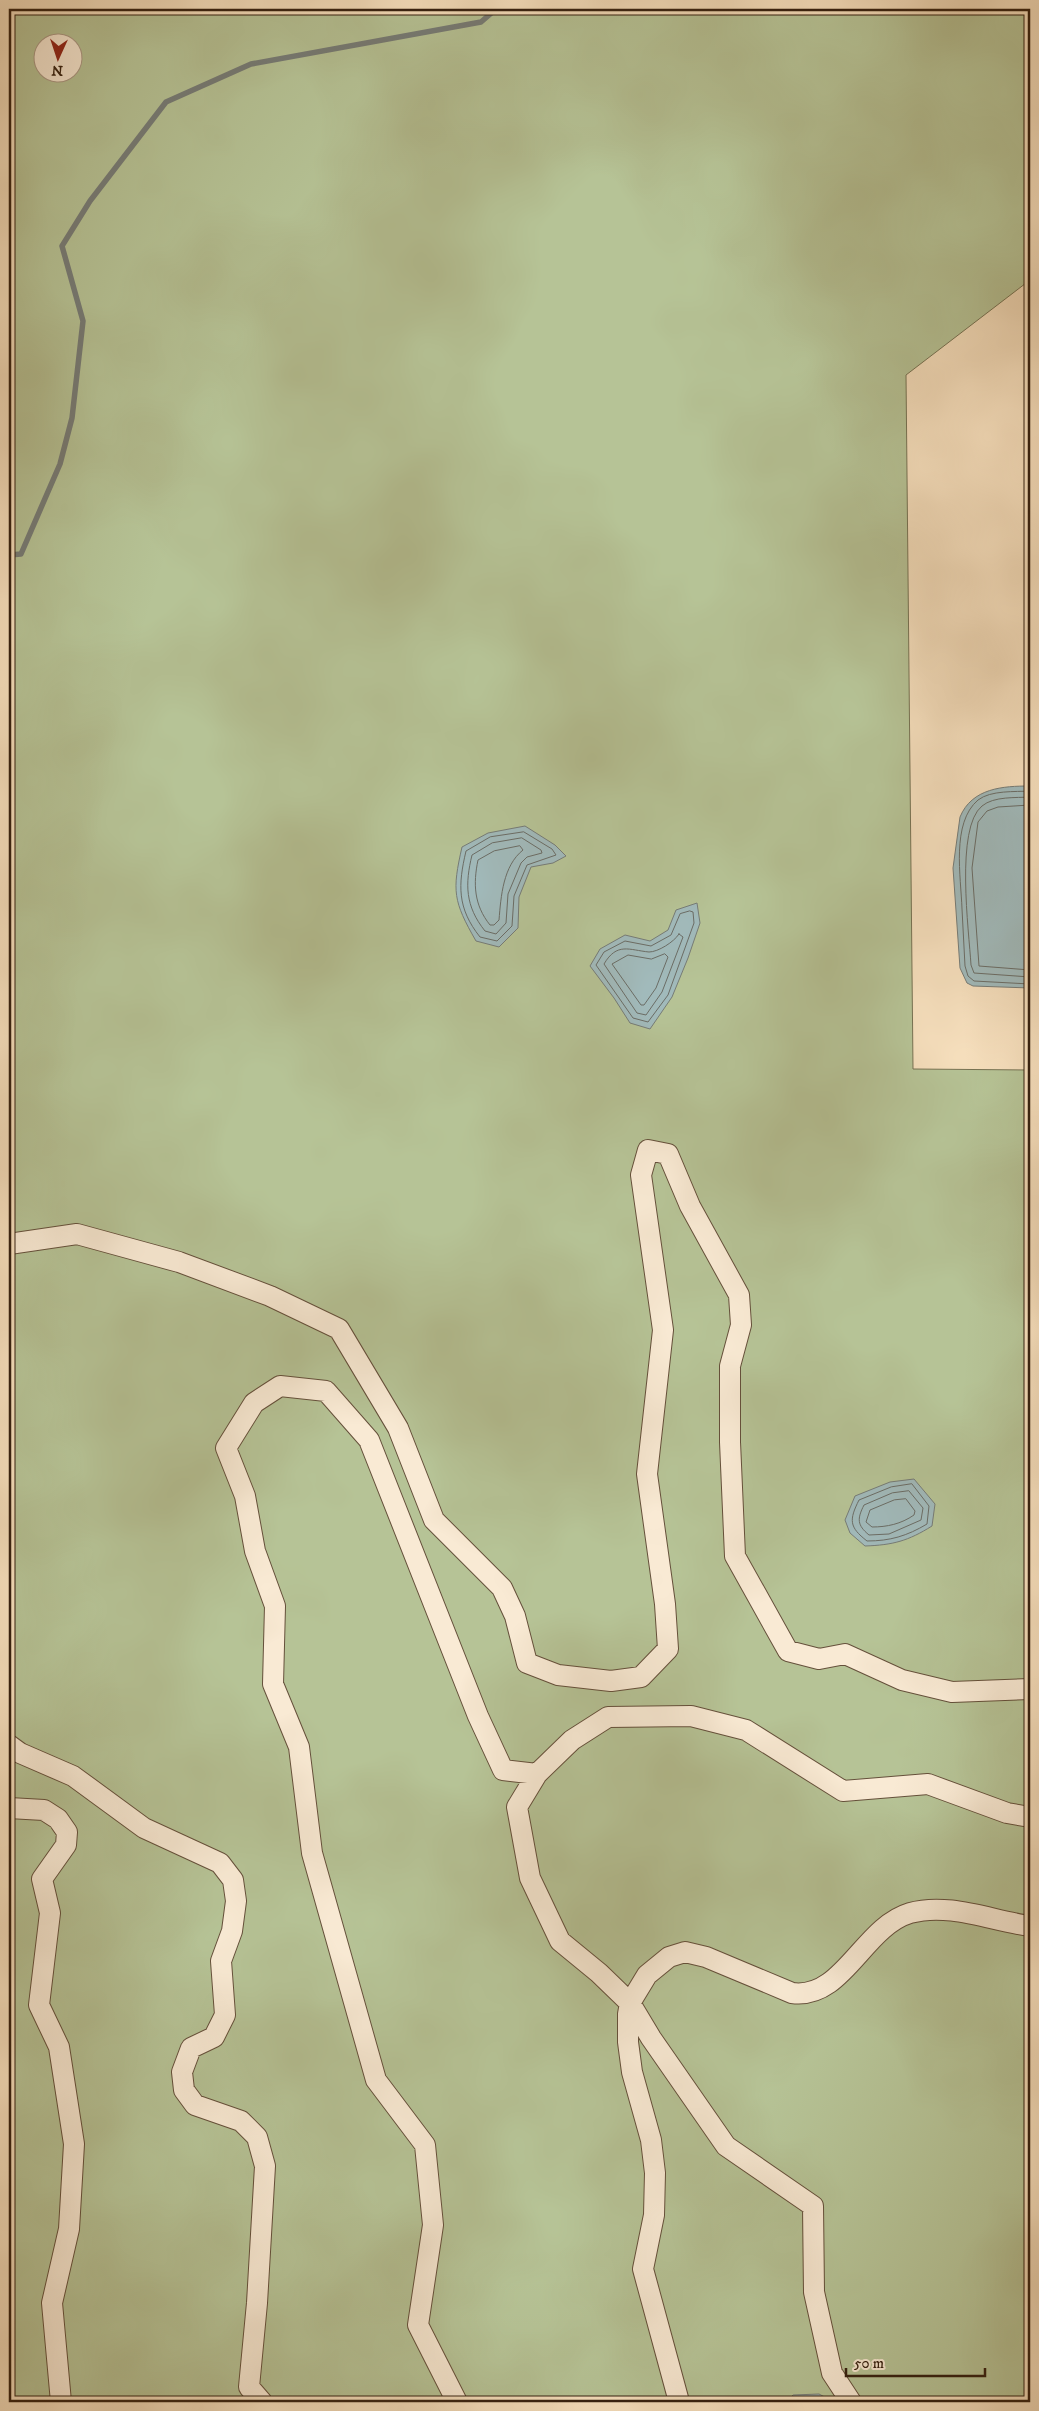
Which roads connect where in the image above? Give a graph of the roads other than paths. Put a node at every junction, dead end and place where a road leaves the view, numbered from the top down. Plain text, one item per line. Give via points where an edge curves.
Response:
1 (9, 1244) edge
2 (1030, 1688) edge
3 (9, 1745) edge
4 (537, 1774) junction
5 (9, 1808) edge
6 (1030, 1817) edge
7 (1030, 1926) edge
8 (630, 2004) junction
9 (61, 2402) edge
10 (262, 2402) edge
11 (456, 2402) edge
12 (677, 2402) edge
13 (851, 2402) edge

1 - 2 lane via 77,1234 179,1262 270,1296 339,1329 398,1428 434,1520 502,1588 515,1616 528,1663 558,1675 611,1681 640,1677 668,1649 647,1474 663,1330 641,1175 648,1150 668,1154 690,1206 739,1295 741,1325 730,1366 735,1556 788,1651 819,1659 845,1654 902,1680 952,1692
3 - 10 lane via 73,1776 144,1828 220,1863 233,1880 236,1901 232,1931 221,1961 225,2015 214,2037 190,2048 182,2072 184,2090 195,2105 241,2121 257,2137 265,2166 249,2386
4 - 6 lane via 572,1740 608,1717 692,1716 746,1730 843,1791 928,1784 1007,1813
4 - 8 lane via 517,1807 530,1878 560,1941
4 - 11 lane via 503,1770 478,1716 369,1440 326,1391 280,1386 254,1403 226,1448 246,1496 255,1551 275,1606 273,1684 299,1747 312,1853 376,2080 426,2145 433,2225 418,2325
5 - 9 lane via 44,1810 58,1819 67,1832 66,1845 42,1879 50,1913 39,2004 59,2047 74,2144 69,2229 52,2303
7 - 8 lane via 943,1908 911,1913 882,1928 834,1979 820,1990 806,1995 792,1994 706,1957 686,1952 669,1957 647,1975
8 - 12 lane via 628,2042 632,2072 651,2140 655,2173 654,2215 643,2269
8 - 13 lane via 726,2146 813,2206 814,2292 832,2373

